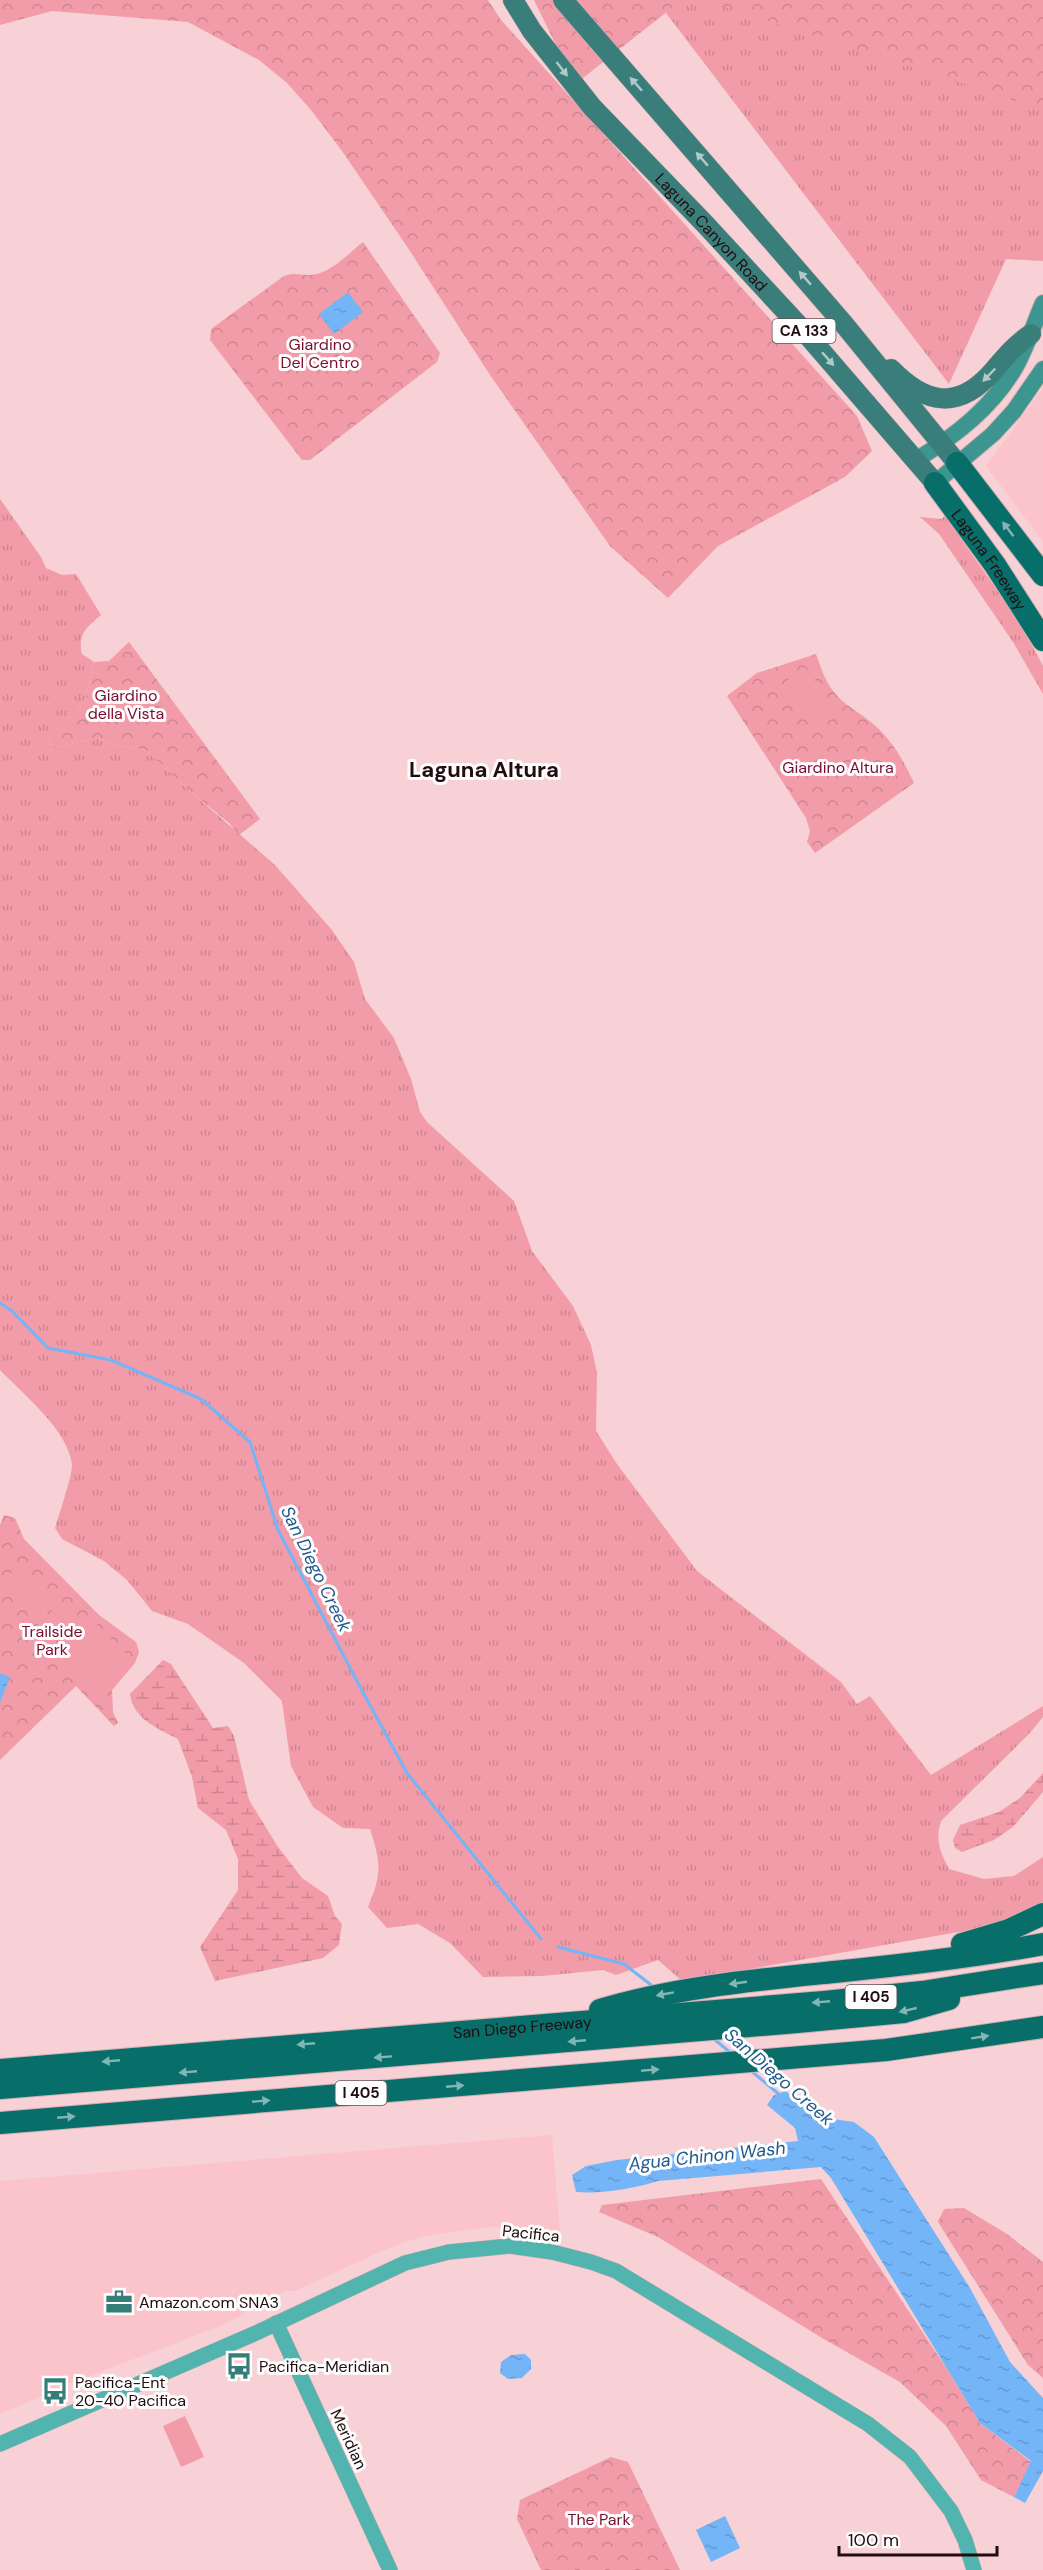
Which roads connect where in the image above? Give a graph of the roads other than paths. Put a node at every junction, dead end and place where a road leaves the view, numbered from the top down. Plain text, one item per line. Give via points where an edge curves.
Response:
1 (502, 0) edge
2 (513, 0) edge
3 (563, 0) edge
4 (532, 31) junction
5 (1043, 303) edge
6 (843, 323) junction
7 (1031, 334) junction
8 (1043, 369) edge
9 (940, 445) junction
10 (916, 460) junction
11 (957, 463) junction
12 (935, 483) junction
13 (1043, 576) edge
14 (1043, 640) edge
15 (1043, 1914) edge
16 (1043, 1944) edge
17 (838, 1972) junction
18 (1034, 1975) edge
19 (552, 2024) junction
20 (1043, 2027) edge
21 (0, 2070) edge
22 (0, 2088) edge
23 (0, 2123) edge
24 (276, 2323) junction
25 (0, 2444) edge
26 (390, 2570) edge
27 (974, 2570) edge

1 - 4 main road
2 - 4 main road, Laguna Canyon Road / CA 133
6 -> 3 main road, CA 133
4 -> 10 main road, Laguna Canyon Road / CA 133 via 592,107 803,330
5 - 7 main road
7 -> 6 main road via 973,389 955,398 938,399 924,395 904,381
6 - 9 main road, CA 133
7 - 9 main road via 993,399
8 - 11 main road via 1000,426
9 - 10 main road
9 - 11 main road, CA 133
10 - 12 main road, Laguna Canyon Road / CA 133
11 - 12 main road
13 -> 11 highway, Laguna Freeway / CA 133
12 - 14 highway, Laguna Freeway / CA 133
15 - 17 highway via 983,1938
16 - 17 highway
17 -> 19 highway via 637,1999
18 -> 19 highway, San Diego Freeway / I 405 via 879,1996
18 -> 22 highway via 904,2012
19 -> 21 highway, San Diego Freeway / I 405
23 -> 20 highway, I 405 via 886,2050
24 - 25 street, Pacifica
24 - 26 street, Meridian
24 - 27 street, Pacifica via 405,2263 449,2252 510,2246 591,2262 640,2283 732,2339 868,2424 910,2457 951,2511

